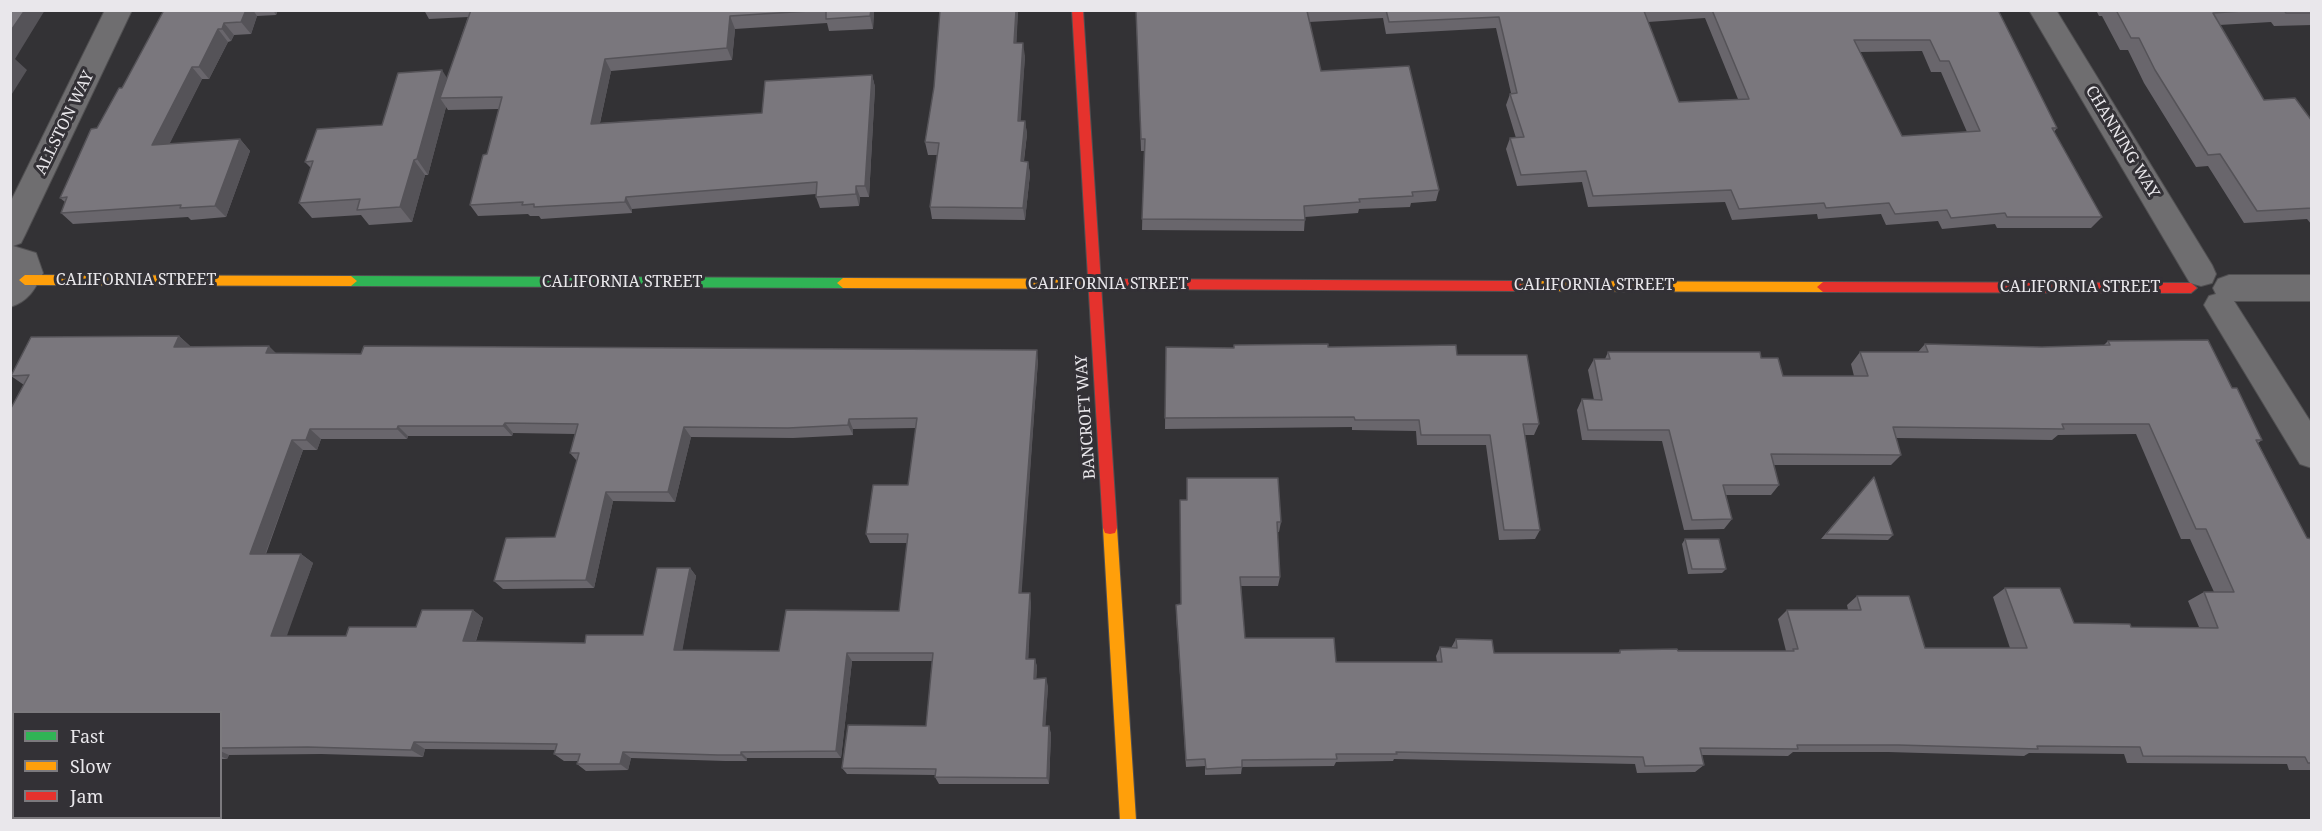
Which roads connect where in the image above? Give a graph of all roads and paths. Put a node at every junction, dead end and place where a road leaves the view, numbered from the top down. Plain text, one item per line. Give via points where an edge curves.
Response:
1 (119, 10) edge
2 (1077, 10) edge
3 (2042, 10) edge
4 (10, 235) edge
5 (15, 277) edge
6 (2196, 281) junction
7 (1094, 283) junction
8 (2312, 288) edge
9 (2225, 296) junction
10 (2312, 454) edge
11 (1128, 820) edge

1 - 4 street, ALLSTON WAY
2 - 7 street, BANCROFT WAY
3 - 6 street, CHANNING WAY
5 - 7 street, CALIFORNIA STREET
6 - 7 street, CALIFORNIA STREET
6 - 9 street via 2203,300
7 - 11 street, BANCROFT WAY
8 - 9 street
9 - 10 street

